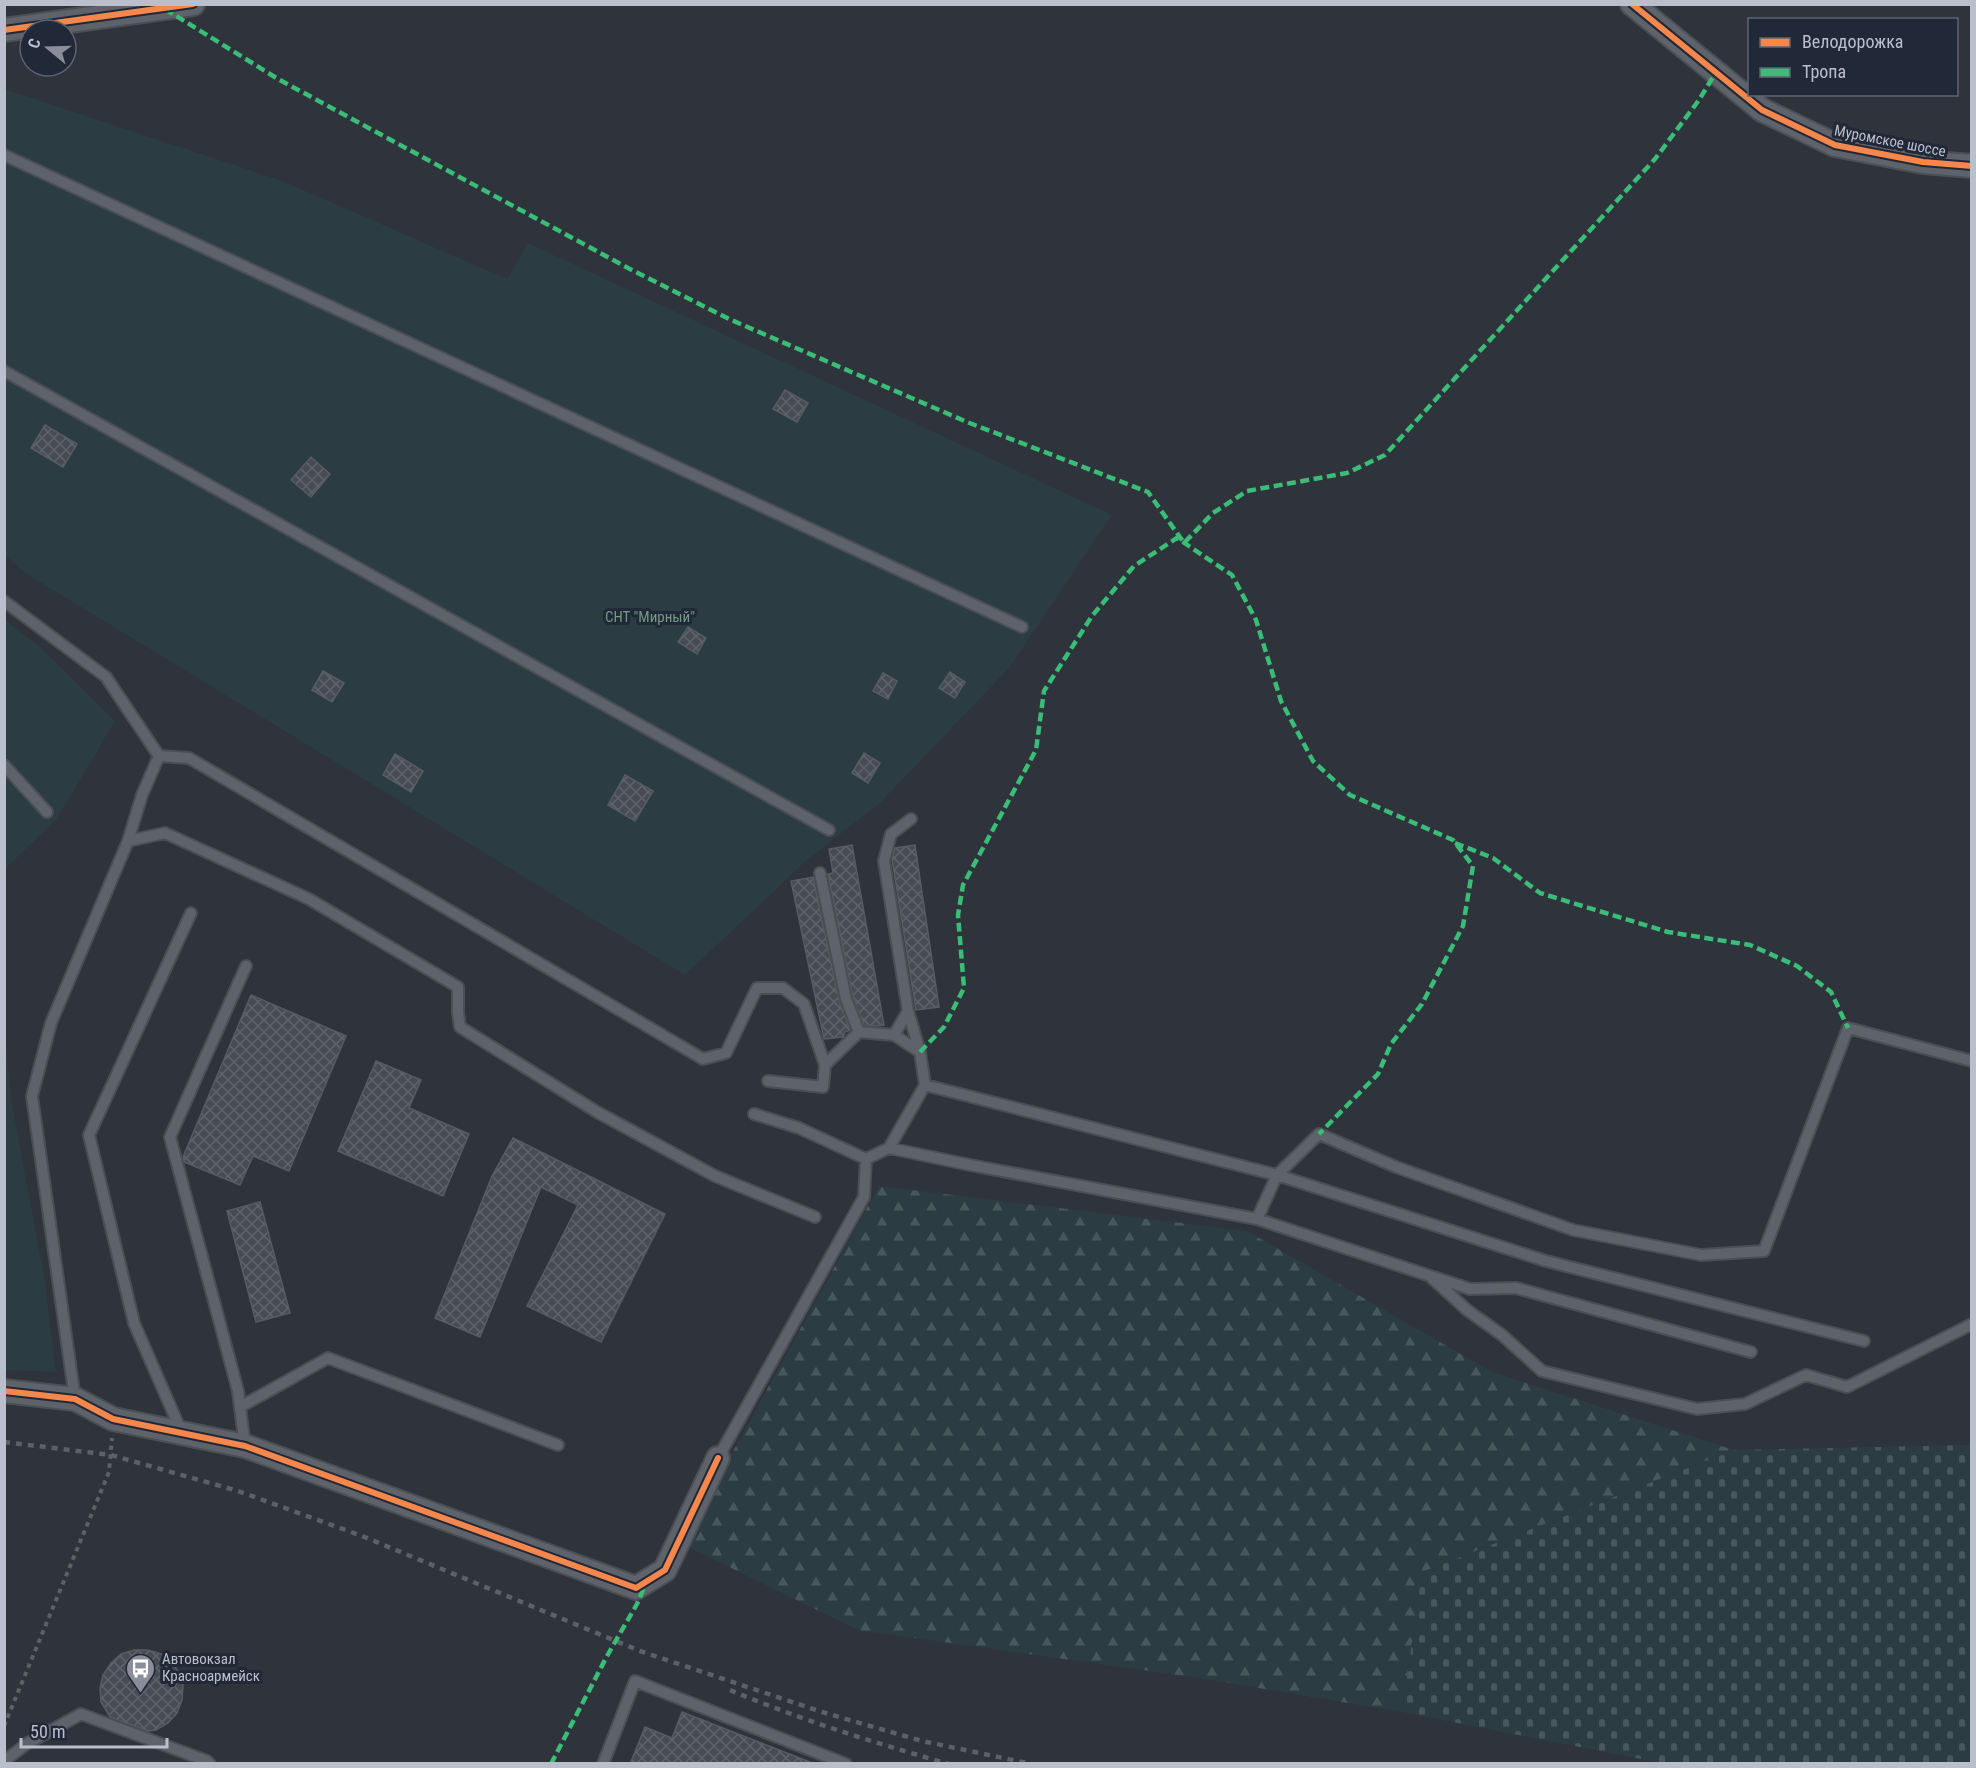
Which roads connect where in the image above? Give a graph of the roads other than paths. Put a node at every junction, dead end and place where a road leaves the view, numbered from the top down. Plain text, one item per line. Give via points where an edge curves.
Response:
1 (193, 4) edge
2 (1632, 4) edge
3 (4, 30) edge
4 (4, 155) edge
5 (1971, 166) edge
6 (4, 371) edge
7 (4, 601) edge
8 (1022, 627) dead end
9 (159, 756) junction
10 (4, 765) edge
11 (47, 812) dead end
12 (911, 819) dead end
13 (829, 830) dead end
14 (128, 841) junction
15 (820, 873) dead end
16 (191, 914) dead end
17 (246, 966) dead end
18 (908, 1011) junction
19 (859, 1032) junction
20 (894, 1035) junction
21 (920, 1052) junction
22 (1971, 1061) edge
23 (825, 1065) junction
24 (768, 1081) dead end
25 (925, 1085) junction
26 (754, 1114) dead end
27 (889, 1148) junction
28 (866, 1159) junction
29 (1277, 1175) junction
30 (815, 1217) dead end
31 (1257, 1219) junction
32 (1430, 1276) junction
33 (1971, 1324) edge
34 (1864, 1341) dead end
35 (1751, 1352) dead end
36 (4, 1391) edge
37 (75, 1399) junction
38 (240, 1407) junction
39 (182, 1433) junction
40 (558, 1445) dead end
41 (245, 1446) junction
42 (718, 1458) joint
43 (4, 1761) edge
44 (210, 1764) edge
45 (603, 1764) edge
46 (846, 1764) edge

1 - 3 street
2 - 5 street, Муромское шоссе via 1762,110 1835,145 1923,162
4 - 8 lane
6 - 13 lane
7 - 9 lane via 106,676
9 - 14 lane
9 - 23 lane via 189,758 703,1059 726,1053 757,988 783,988 804,1004
10 - 11 lane
12 - 18 lane via 891,834 884,861
14 - 30 lane via 165,833 309,899 458,987 460,1027 597,1112 715,1176
14 - 37 lane via 51,1023 32,1096
15 - 19 lane via 846,999
16 - 39 lane via 89,1135 134,1323
17 - 38 lane via 170,1137
18 - 20 lane
18 - 21 lane
19 - 20 lane
19 - 23 lane
20 - 21 lane
21 - 25 lane
22 - 29 lane via 1848,1028 1764,1251 1701,1255 1573,1230 1395,1167 1319,1134
23 - 24 lane via 823,1087
25 - 27 lane
25 - 29 lane
26 - 28 lane via 799,1128
27 - 28 lane
27 - 31 lane
28 - 42 lane via 864,1197
29 - 31 lane
29 - 34 lane via 1546,1261
31 - 32 lane
32 - 33 lane via 1542,1371 1697,1409 1745,1404 1806,1375 1847,1387
32 - 35 lane via 1470,1289 1516,1288
36 - 37 street
37 - 39 street via 113,1419
38 - 40 lane via 328,1358
38 - 41 lane
39 - 41 street
41 - 42 street via 636,1588 665,1570
43 - 44 lane via 81,1714
45 - 46 lane via 635,1681

